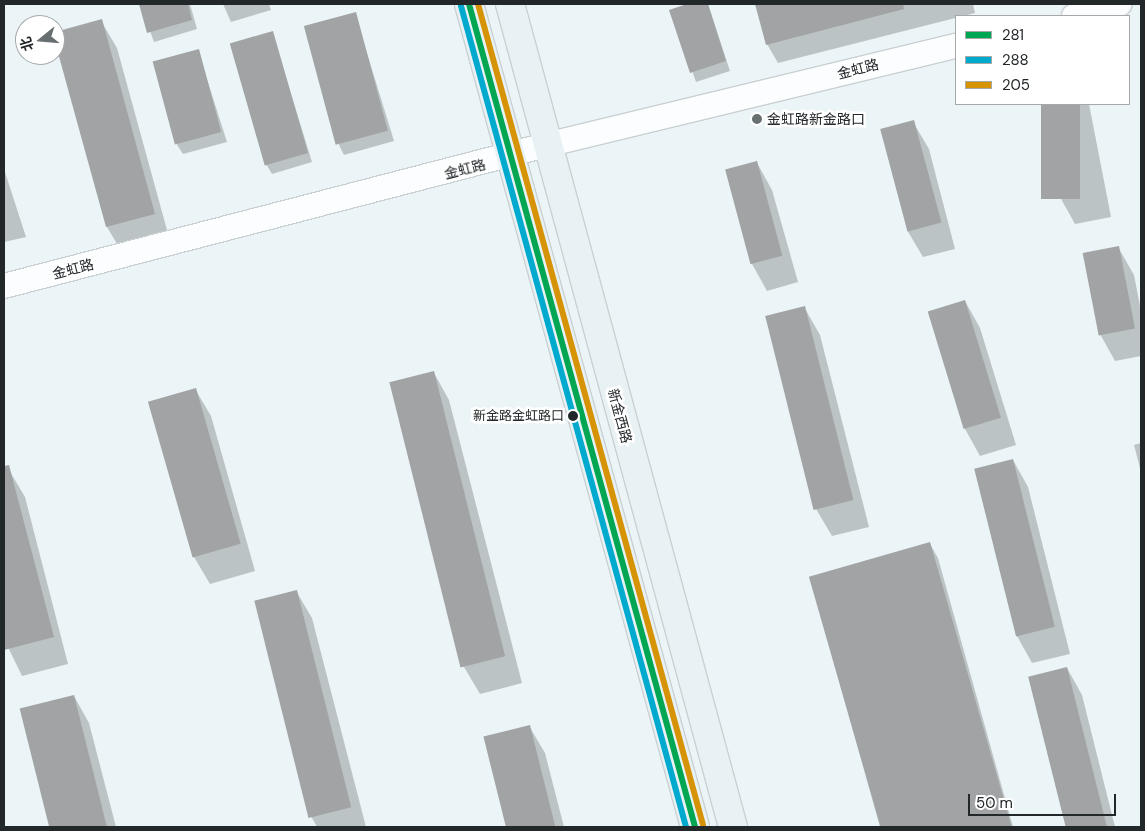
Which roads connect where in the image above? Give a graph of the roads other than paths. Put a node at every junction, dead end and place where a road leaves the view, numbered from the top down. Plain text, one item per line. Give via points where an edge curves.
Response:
1 (469, 4) edge
2 (510, 4) edge
3 (1120, 4) edge
4 (1078, 15) edge
5 (955, 46) edge
6 (546, 145) junction
7 (510, 158) junction
8 (4, 286) edge
9 (695, 827) edge
10 (733, 827) edge

1 - 7 main road
2 - 6 main road, 新金西路
3 - 4 street
5 - 6 street, 金虹路
6 - 7 street, 金虹路
6 - 10 main road, 新金西路
7 - 8 street, 金虹路
7 - 9 main road

